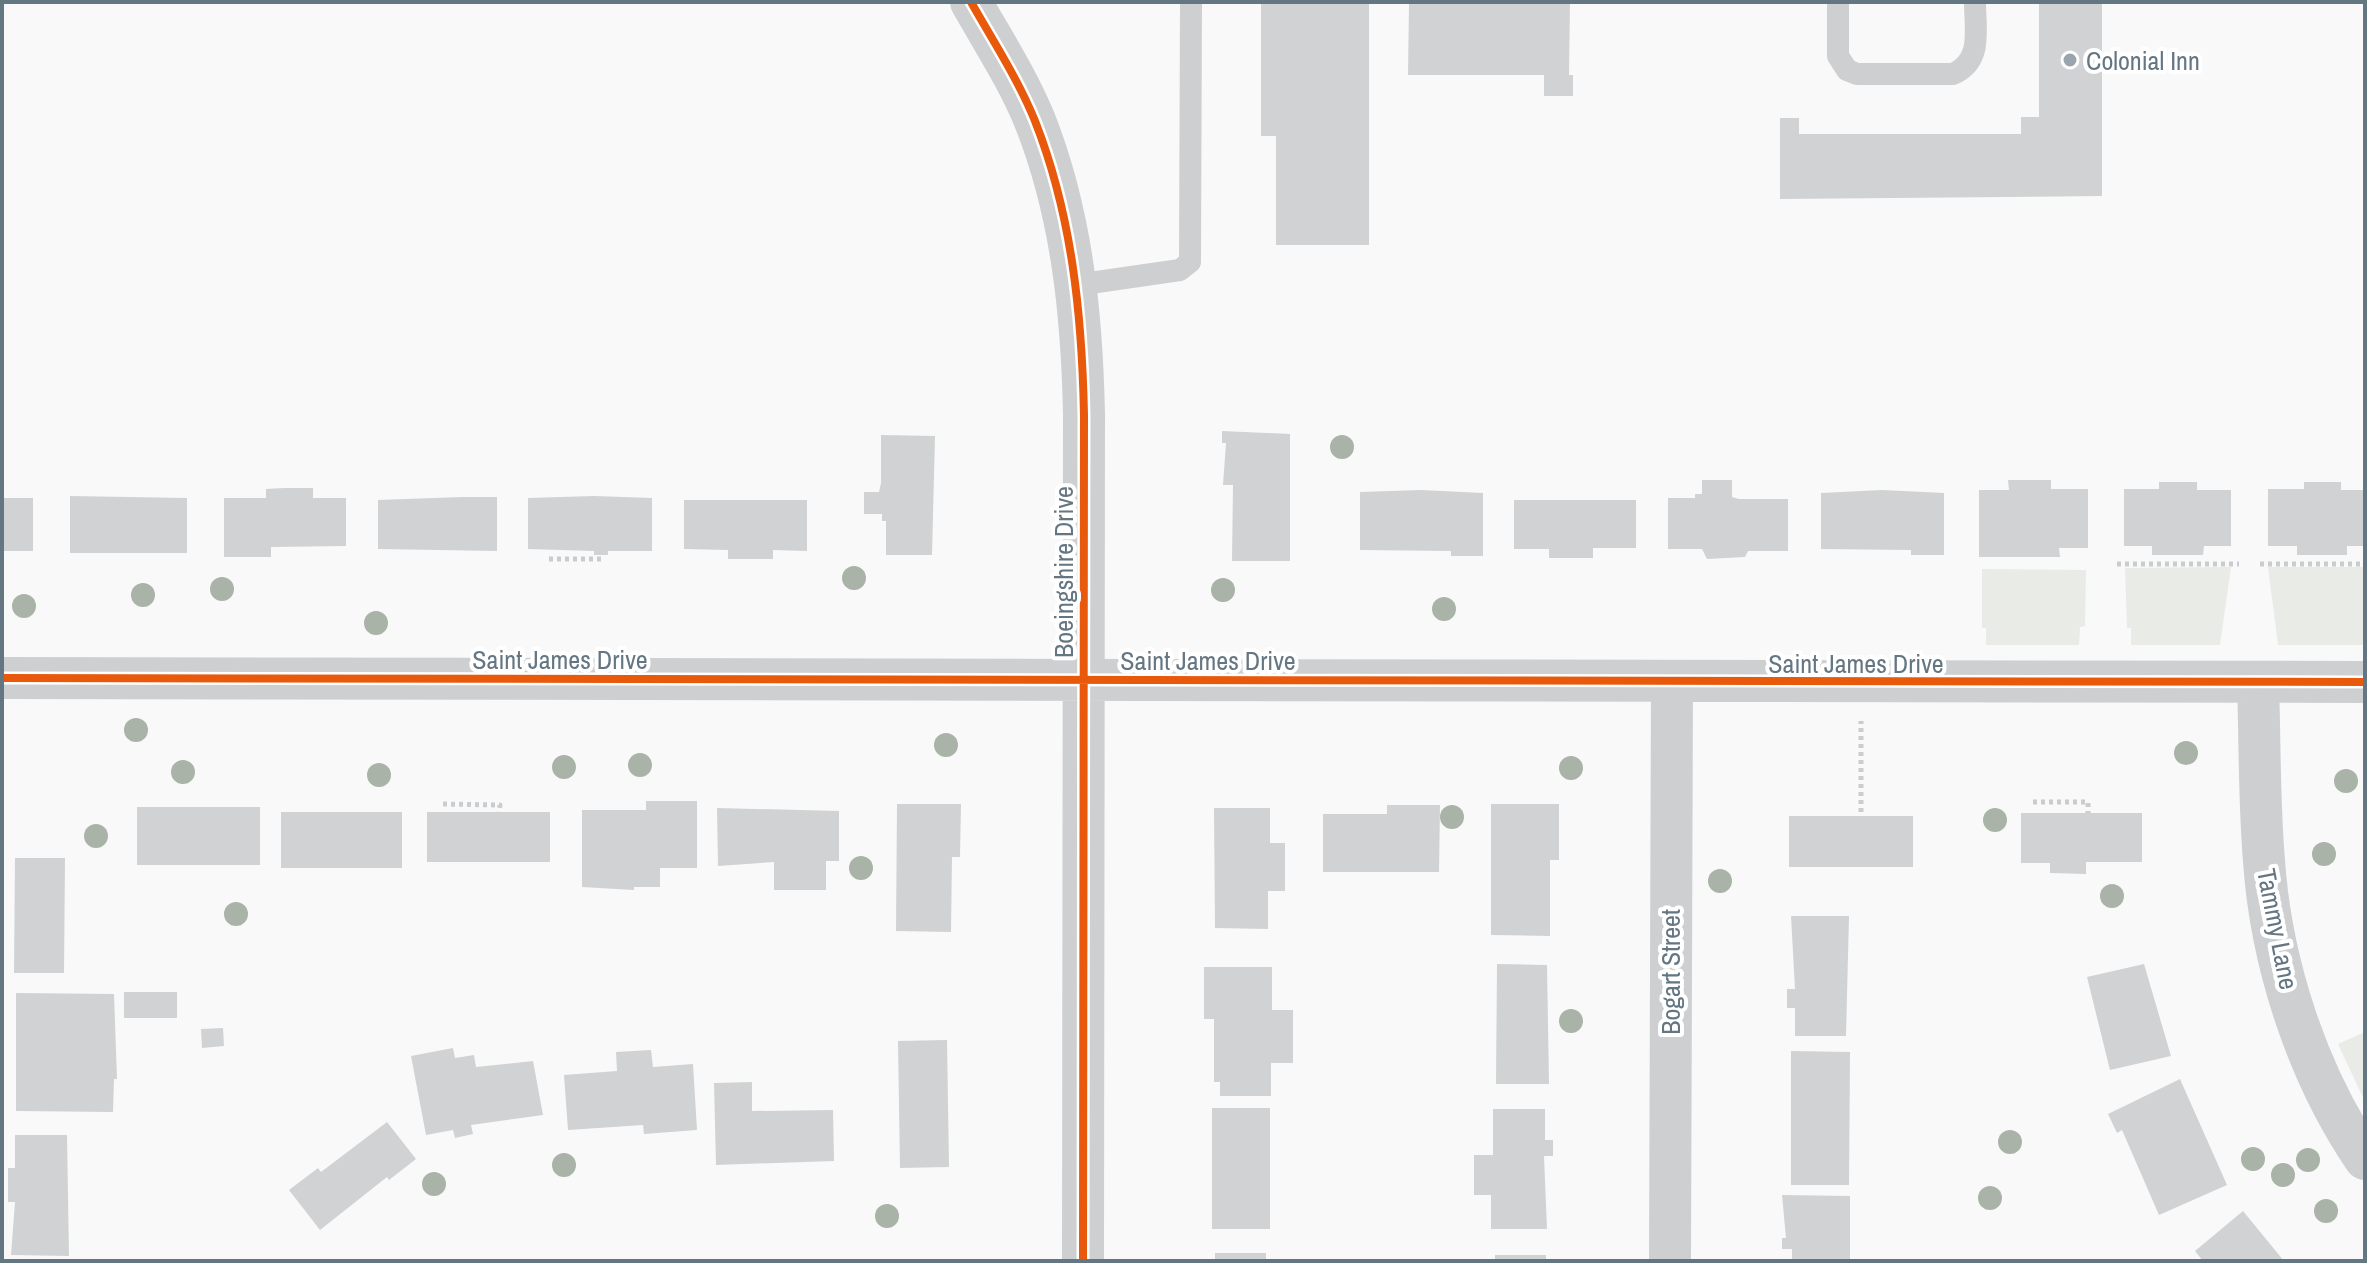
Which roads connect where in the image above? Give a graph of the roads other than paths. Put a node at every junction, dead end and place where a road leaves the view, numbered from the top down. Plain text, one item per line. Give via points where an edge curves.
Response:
1 (971, 2) edge
2 (1191, 2) edge
3 (1838, 2) edge
4 (1975, 2) edge
5 (1076, 285) junction
6 (2, 678) edge
7 (1082, 680) junction
8 (1672, 682) junction
9 (2365, 682) edge
10 (2258, 684) junction
11 (2365, 1159) edge
12 (1083, 1261) edge
13 (1670, 1261) edge

1 - 5 street, Boeingshire Drive via 1034,118 1054,176
2 - 5 lane via 1190,262 1180,270
3 - 4 lane via 1838,56 1847,70 1953,74 1971,63 1974,54
5 - 7 street, Boeingshire Drive via 1084,402
6 - 7 street, Saint James Drive
7 - 8 street, Saint James Drive
7 - 12 street, Boeingshire Drive
8 - 10 street, Saint James Drive
8 - 13 street, Bogart Street
9 - 10 street, Saint James Drive
10 - 11 street, Tammy Lane via 2264,862 2272,924 2306,1043

